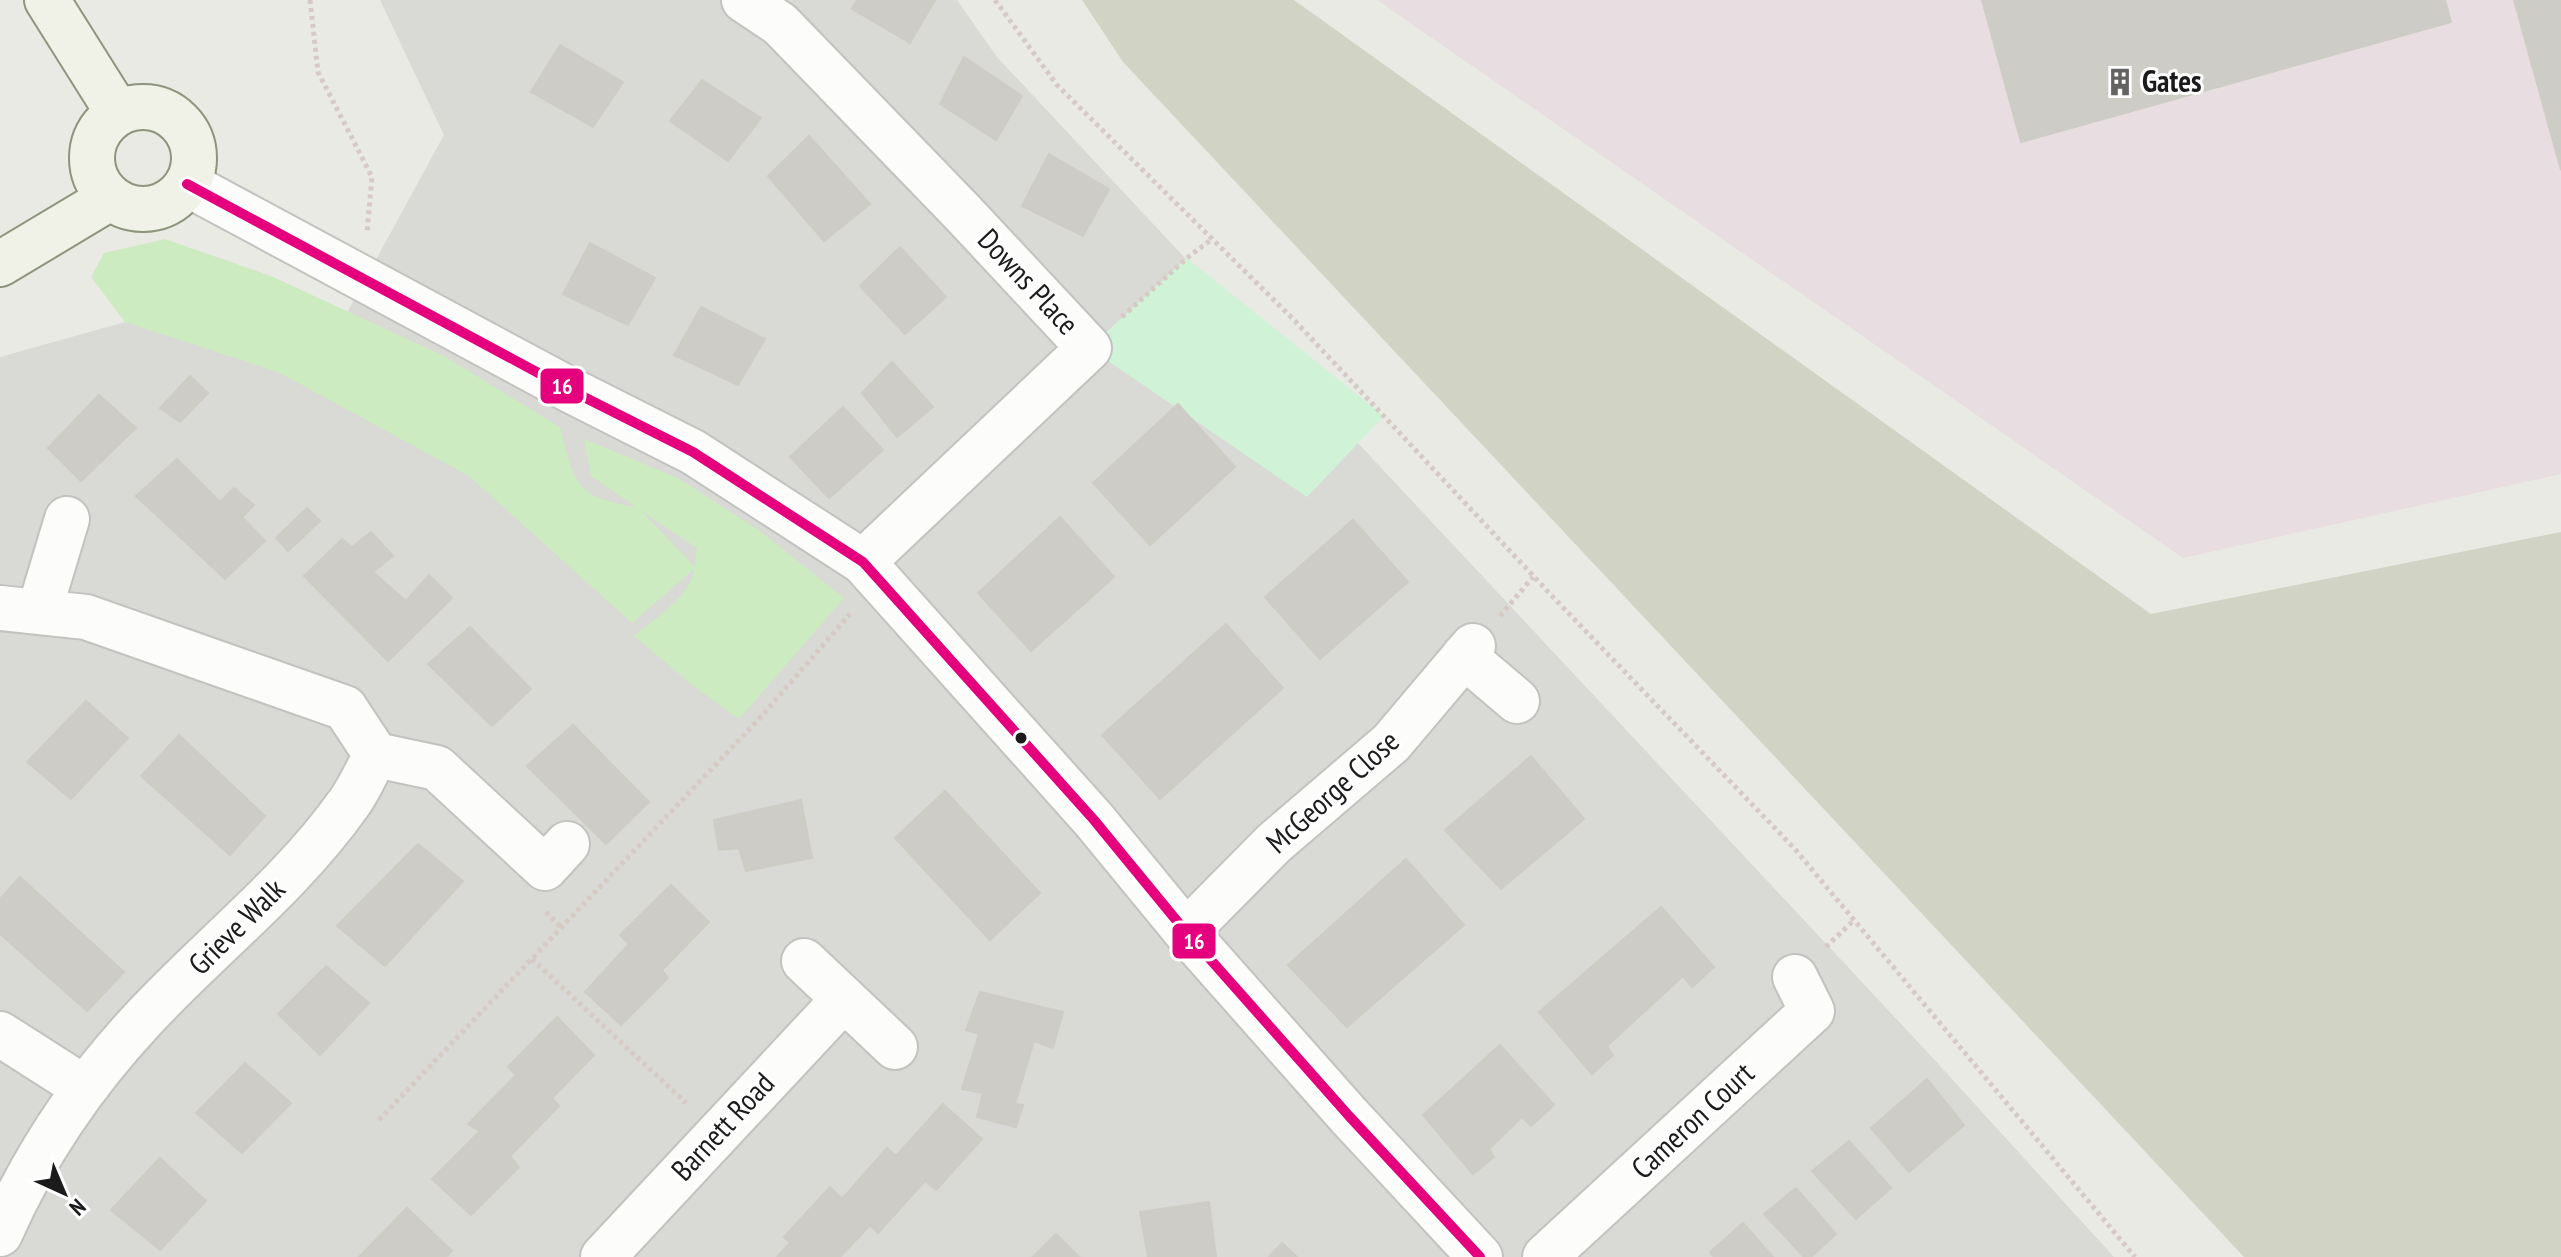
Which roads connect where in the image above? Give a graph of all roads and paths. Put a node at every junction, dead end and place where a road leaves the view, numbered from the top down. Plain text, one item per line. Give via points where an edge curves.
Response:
1 (47, 0) edge
2 (310, 0) edge
3 (744, 0) edge
4 (995, 0) edge
5 (118, 113) junction
6 (187, 184) junction
7 (110, 198) junction
8 (1212, 239) junction
9 (0, 264) edge
10 (364, 277) junction
11 (1089, 348) junction
12 (67, 519) dead end
13 (871, 571) junction
14 (20, 610) edge
15 (1517, 701) dead end
16 (376, 755) junction
17 (546, 865) dead end
18 (1186, 932) junction
19 (532, 959) junction
20 (804, 961) dead end
21 (1795, 977) dead end
22 (844, 999) junction
23 (0, 1034) edge
24 (895, 1047) dead end
25 (83, 1087) junction
26 (379, 1120) dead end
27 (717, 1132) junction
28 (0, 1234) edge
29 (603, 1257) edge
30 (1480, 1257) edge
31 (1545, 1257) edge
32 (2135, 1257) edge

1 - 5 street
2 - 10 path via 318,72 372,177
3 - 11 street, Downs Place via 780,24
4 - 8 path via 1057,85
5 - 6 street via 151,108 180,122 194,152
5 - 7 street via 96,137 92,153 99,185
6 - 7 street via 166,204 151,209
6 - 10 street
7 - 9 street
8 - 11 path
8 - 32 path via 1794,848
10 - 13 street via 693,452
11 - 13 street, Downs Place
12 - 14 street
13 - 18 street via 1094,820
13 - 19 path via 758,720
14 - 16 street via 86,617 345,708
15 - 18 street, McGeorge Close via 1469,651 1391,743 1274,843
16 - 17 street via 437,768
16 - 25 street, Grieve Walk via 350,801 278,889 145,1017
18 - 30 street
19 - 26 path
19 - 27 path
20 - 22 street
21 - 31 street, Cameron Court via 1812,1011
22 - 24 street
22 - 27 street, Barnett Road
23 - 25 street
25 - 28 street, Grieve Walk
27 - 29 street, Barnett Road

